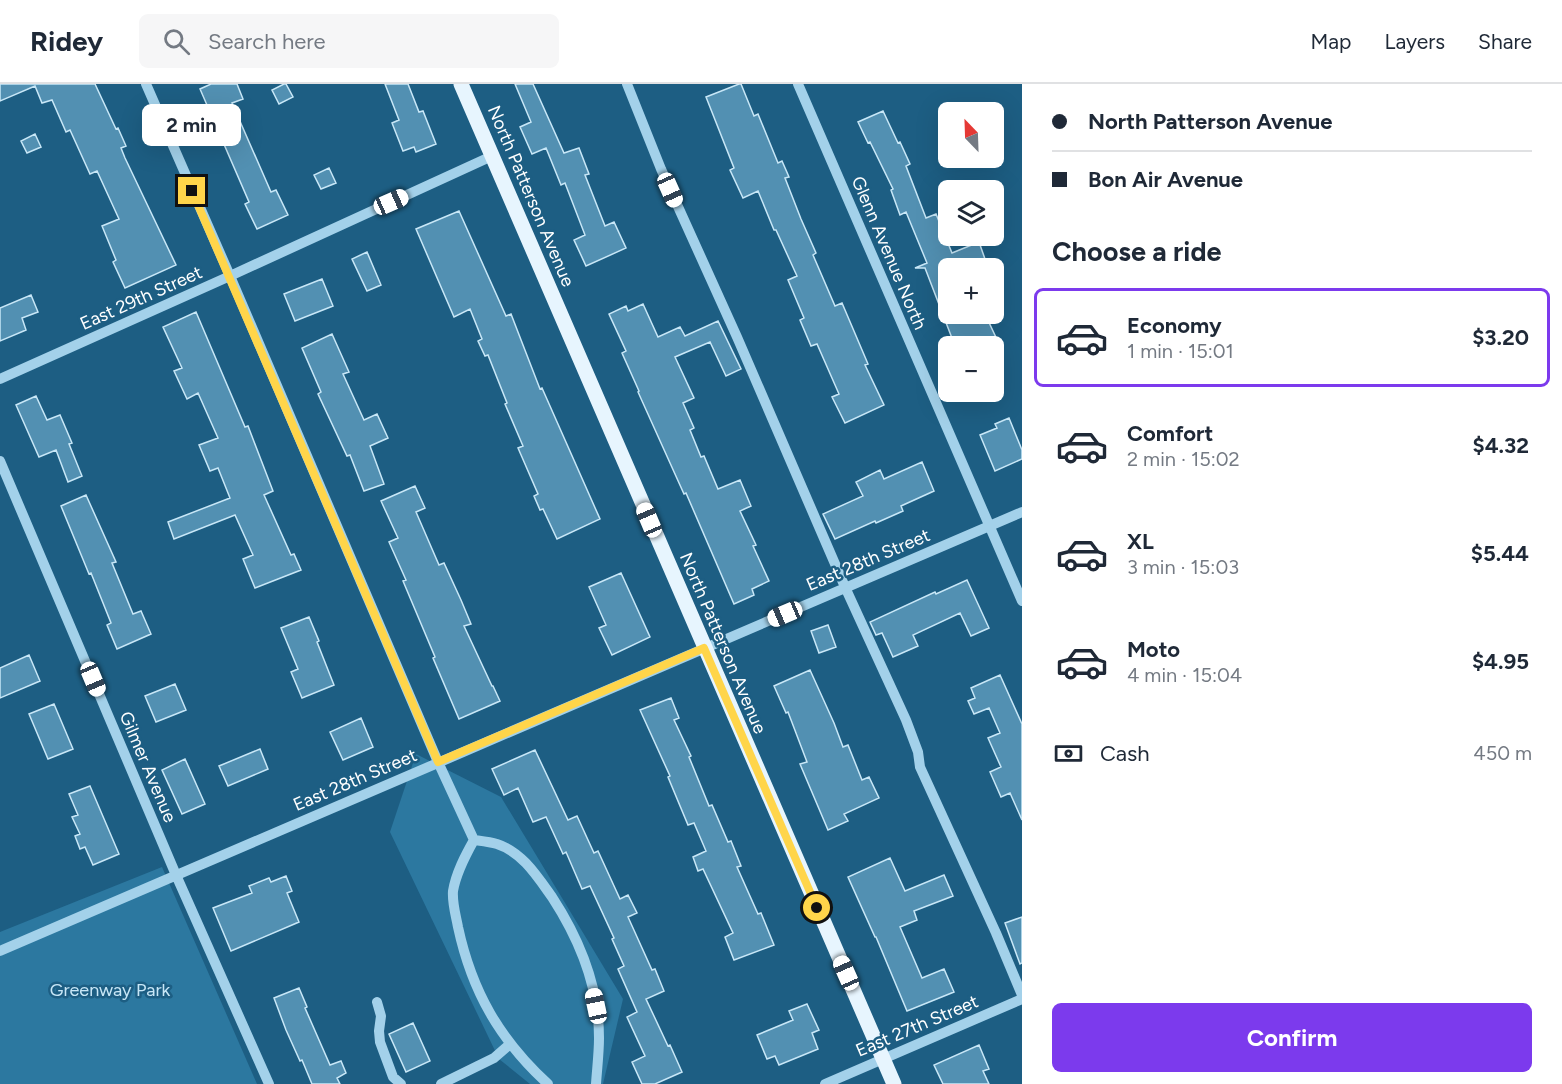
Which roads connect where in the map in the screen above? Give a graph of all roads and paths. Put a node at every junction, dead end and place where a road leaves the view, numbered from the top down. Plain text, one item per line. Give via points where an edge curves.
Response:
1 (146, 84) edge
2 (461, 84) edge
3 (627, 84) edge
4 (798, 84) edge
5 (492, 156) junction
6 (230, 276) junction
7 (0, 379) edge
8 (0, 461) edge
9 (1022, 512) edge
10 (990, 526) junction
11 (845, 588) junction
12 (1022, 601) edge
13 (704, 648) junction
14 (438, 762) junction
15 (474, 840) junction
16 (176, 875) junction
17 (0, 951) edge
18 (1022, 997) edge
19 (377, 1002) dead end
20 (510, 1044) junction
21 (883, 1059) junction
22 (269, 1084) edge
23 (401, 1084) edge
24 (441, 1084) edge
25 (548, 1084) edge
26 (597, 1084) edge
27 (825, 1084) edge
28 (894, 1084) edge

1 - 6 street
2 - 5 main road, North Patterson Avenue
3 - 11 street
4 - 10 street, Glenn Avenue North
5 - 6 street, East 29th Street
5 - 13 main road, North Patterson Avenue
6 - 7 street, East 29th Street
6 - 14 street
8 - 16 street, Gilmer Avenue
9 - 10 street, East 28th Street
10 - 11 street, East 28th Street
10 - 12 street, Glenn Avenue North
11 - 13 street, East 28th Street
11 - 18 street via 906,720 920,767
13 - 14 street, East 28th Street
13 - 21 main road, North Patterson Avenue
14 - 15 street
14 - 16 street, East 28th Street
15 - 20 street via 456,877 454,909 477,988
15 - 26 street via 497,844 525,861 568,921 590,973 596,1006
16 - 17 street, East 28th Street
16 - 22 street, Gilmer Avenue
18 - 21 street, East 27th Street
19 - 23 street via 380,1042 393,1077
20 - 24 street via 494,1058
20 - 25 street
21 - 27 street, East 27th Street
21 - 28 main road, North Patterson Avenue

